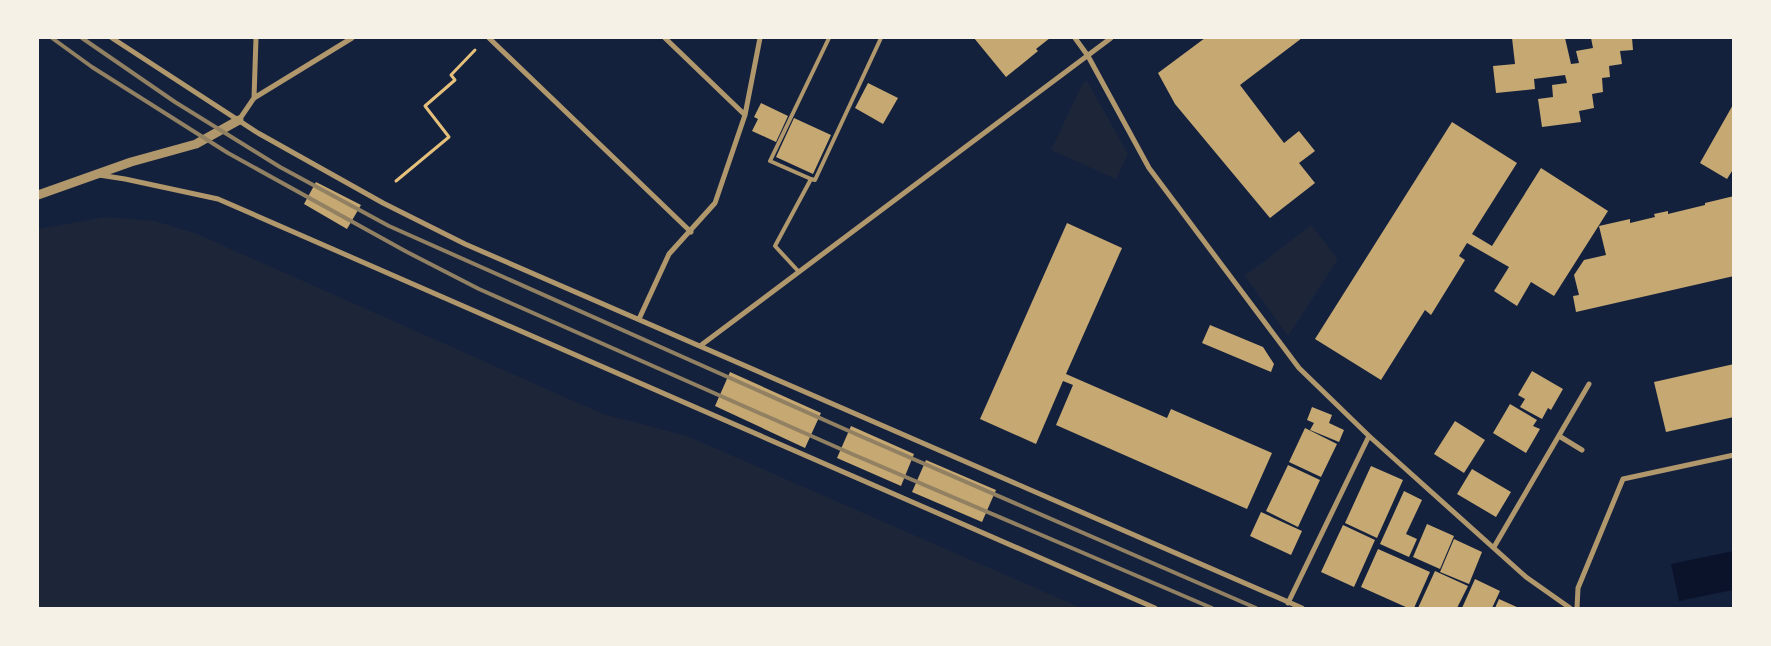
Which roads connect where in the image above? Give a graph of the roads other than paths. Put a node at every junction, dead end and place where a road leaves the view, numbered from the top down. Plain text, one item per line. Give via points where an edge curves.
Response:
1 (112, 38) edge
2 (256, 38) edge
3 (352, 38) edge
4 (489, 38) edge
5 (665, 38) edge
6 (760, 38) edge
7 (829, 38) edge
8 (881, 38) edge
9 (1075, 38) edge
10 (1111, 38) edge
11 (1088, 56) junction
12 (254, 98) junction
13 (745, 115) junction
14 (239, 120) junction
15 (94, 175) junction
16 (811, 179) junction
17 (38, 195) edge
18 (691, 232) junction
19 (799, 272) junction
20 (639, 319) junction
21 (700, 346) junction
22 (1589, 384) dead end
23 (1369, 436) junction
24 (1559, 436) junction
25 (1582, 450) dead end
26 (1734, 455) edge
27 (1494, 547) junction
28 (1288, 603) junction
29 (1155, 608) edge
30 (1302, 608) edge
31 (1570, 608) edge
32 (1577, 608) edge

1 - 14 street
2 - 12 street
3 - 12 street
4 - 18 street
5 - 13 street
6 - 13 street
7 - 16 lane via 770,161
8 - 16 lane via 815,180
9 - 11 street
10 - 11 street
11 - 19 street
11 - 23 street via 1149,168 1300,368
12 - 14 street
13 - 18 street via 715,203
14 - 15 street via 196,144
14 - 20 street via 391,207 465,244
15 - 17 street
15 - 29 street via 218,199
16 - 19 lane via 775,246
18 - 20 street via 670,254
19 - 21 street
20 - 21 street
21 - 28 street
22 - 24 street
23 - 27 street
23 - 28 street
24 - 25 street
24 - 27 street
26 - 32 street via 1623,479 1578,588
27 - 31 street via 1526,577
28 - 30 street

